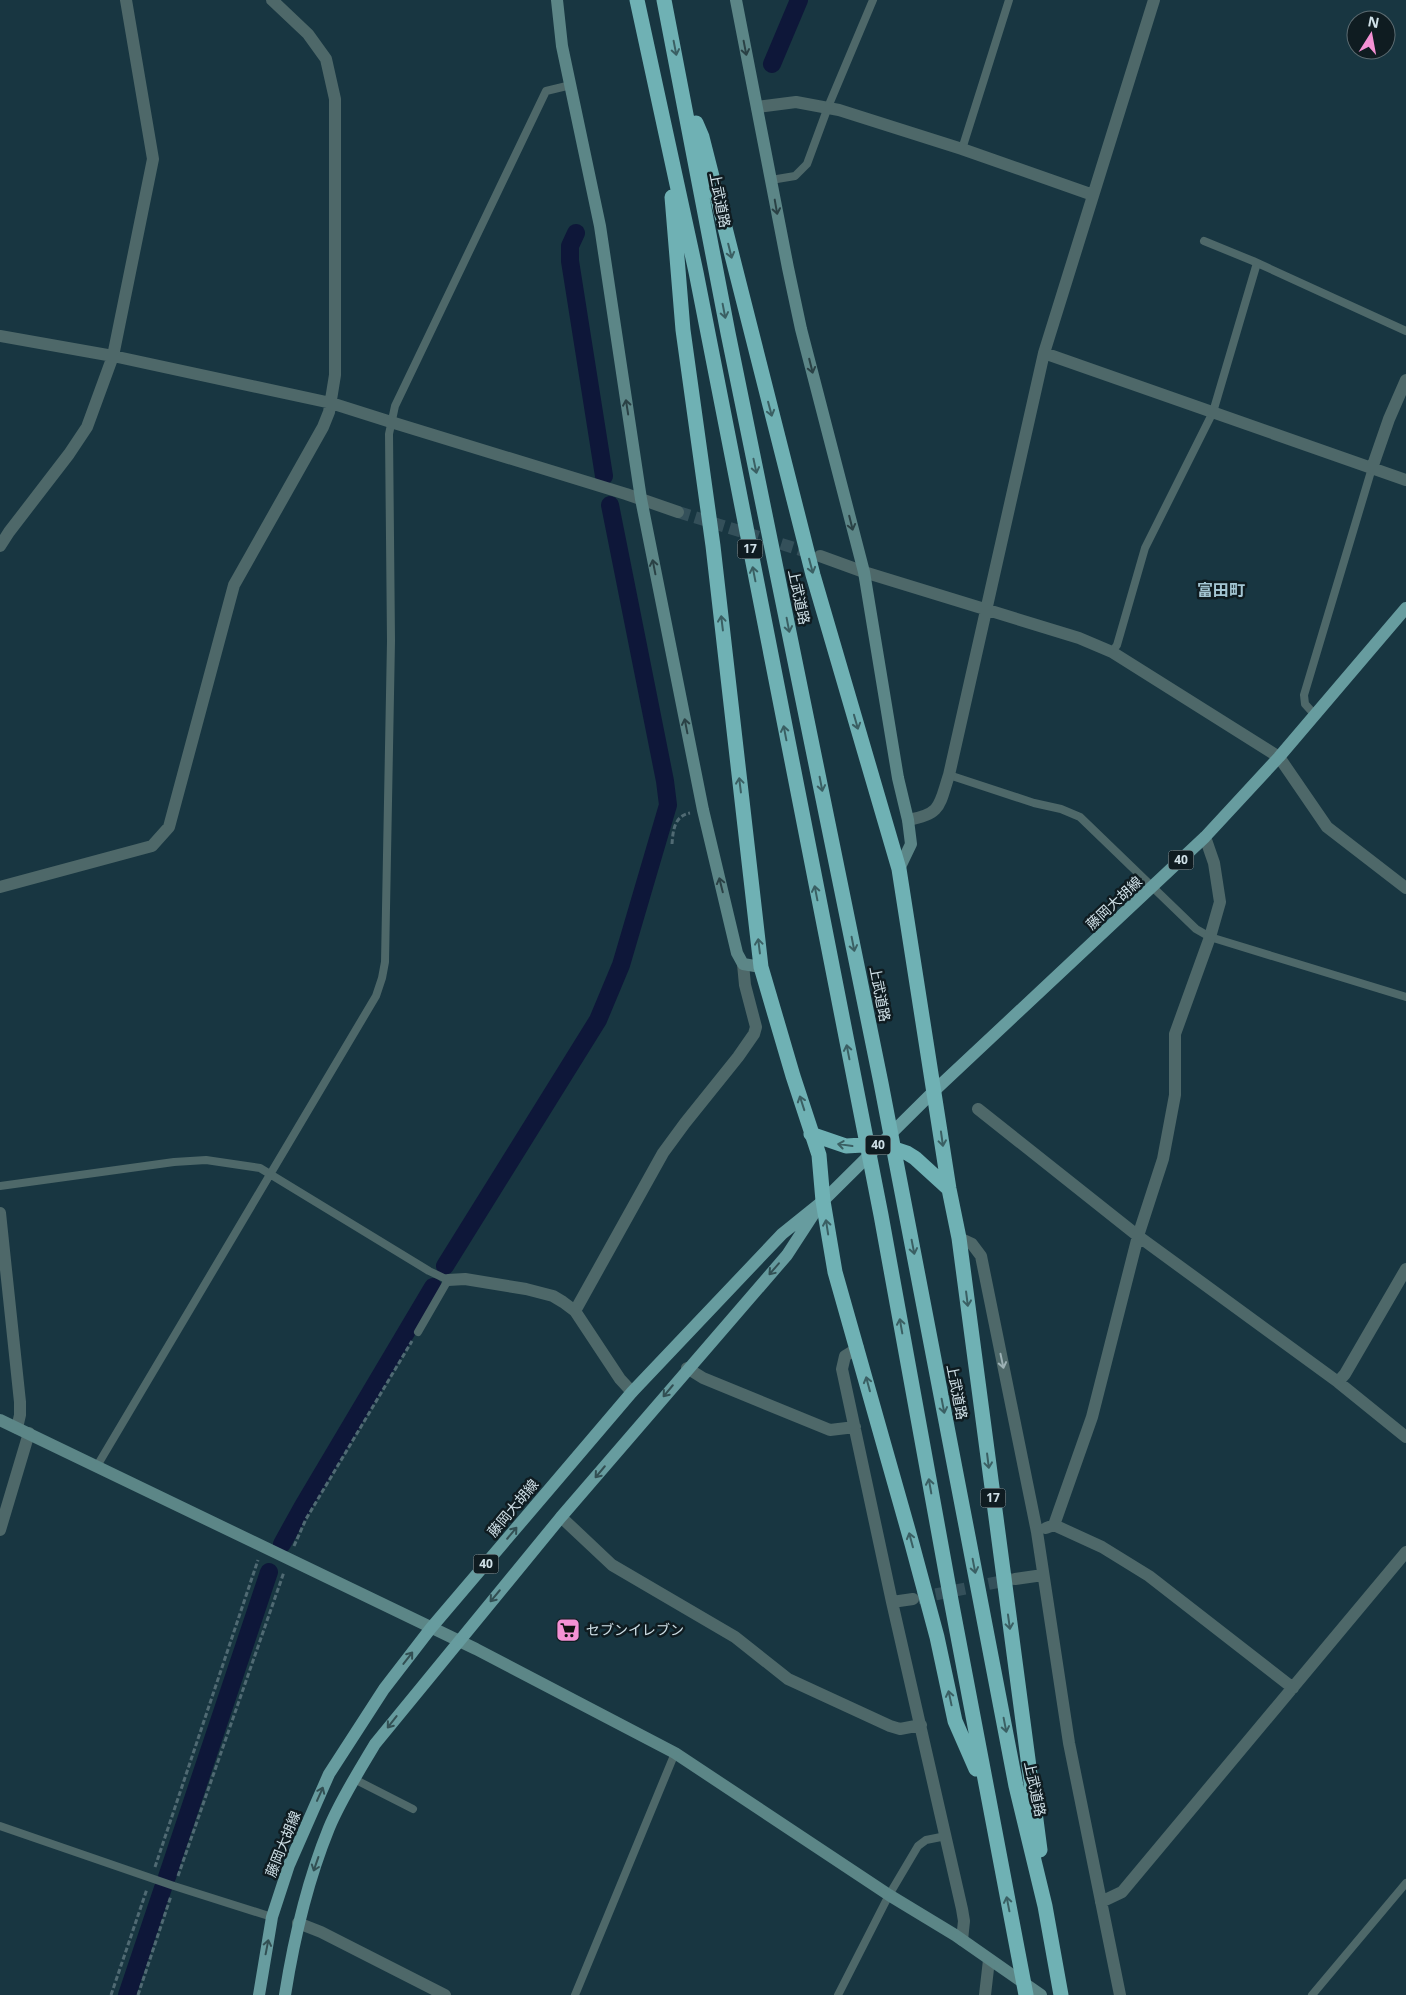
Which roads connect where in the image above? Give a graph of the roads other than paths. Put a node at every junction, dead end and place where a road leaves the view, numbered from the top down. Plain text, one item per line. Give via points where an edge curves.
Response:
1 (126, 0) edge
2 (272, 0) edge
3 (557, 0) edge
4 (637, 0) edge
5 (664, 0) edge
6 (736, 0) edge
7 (873, 0) edge
8 (1009, 0) edge
9 (1154, 0) edge
10 (571, 85) junction
11 (682, 87) junction
12 (757, 107) junction
13 (828, 107) junction
14 (668, 143) junction
15 (962, 149) junction
16 (771, 180) junction
17 (1093, 195) junction
18 (1204, 241) dead end
19 (1257, 263) junction
20 (1406, 331) edge
21 (0, 336) edge
22 (1044, 352) junction
23 (113, 356) junction
24 (1406, 380) edge
25 (331, 402) junction
26 (1214, 412) junction
27 (391, 422) junction
28 (1372, 468) junction
29 (1406, 480) edge
30 (641, 499) junction
31 (678, 512) tunnel mouth
32 (0, 546) edge
33 (820, 556) tunnel mouth
34 (864, 572) junction
35 (1406, 608) edge
36 (986, 609) junction
37 (1112, 652) junction
38 (1315, 715) junction
39 (1279, 757) junction
40 (949, 775) junction
41 (908, 820) junction
42 (1205, 837) junction
43 (899, 869) junction
44 (0, 887) edge
45 (1152, 888) junction
46 (1406, 888) edge
47 (1210, 937) junction
48 (743, 964) junction
49 (761, 967) junction
50 (1406, 997) edge
51 (934, 1091) junction
52 (978, 1109) dead end
53 (812, 1134) junction
54 (880, 1144) junction
55 (271, 1175) junction
56 (0, 1186) edge
57 (949, 1189) junction
58 (823, 1201) junction
59 (0, 1213) edge
60 (1138, 1236) junction
61 (959, 1238) junction
62 (2, 1249) edge
63 (1406, 1268) edge
64 (448, 1280) junction
65 (575, 1310) junction
66 (418, 1332) road end
67 (858, 1348) junction
68 (687, 1368) junction
69 (1338, 1382) junction
70 (632, 1392) junction
71 (0, 1420) edge
72 (855, 1427) junction
73 (17, 1428) junction
74 (29, 1433) junction
75 (1406, 1437) edge
76 (97, 1466) junction
77 (561, 1517) junction
78 (1054, 1525) junction
79 (0, 1530) edge
80 (1037, 1532) junction
81 (1406, 1552) edge
82 (1043, 1575) junction
83 (1015, 1579) tunnel mouth
84 (913, 1599) tunnel mouth
85 (892, 1602) junction
86 (431, 1628) junction
87 (458, 1641) junction
88 (1293, 1688) junction
89 (921, 1725) junction
90 (675, 1753) junction
91 (354, 1779) junction
92 (987, 1792) junction
93 (413, 1809) dead end
94 (0, 1826) edge
95 (946, 1836) junction
96 (1406, 1883) edge
97 (889, 1895) junction
98 (1101, 1902) junction
99 (1045, 1906) junction
100 (272, 1917) junction
101 (298, 1923) junction
102 (962, 1940) junction
103 (989, 1960) junction
104 (1060, 1988) edge
105 (259, 1995) edge
106 (285, 1995) edge
107 (445, 1995) edge
108 (574, 1995) edge
109 (838, 1995) edge
110 (985, 1995) edge
111 (1026, 1995) edge
112 (1041, 1995) edge
113 (1120, 1995) edge
114 (1312, 1995) edge

1 - 23 street via 153,159
2 - 25 street via 308,34 326,58 335,99 335,375
3 - 10 street via 562,46
4 - 14 highway, 17
5 -> 11 highway, 上武道路 / 17
6 -> 12 street
7 - 13 lane
8 - 15 lane
9 - 17 street
10 - 27 lane via 546,91 395,406
30 -> 10 street via 600,226
11 -> 43 highway, 17 via 702,137 813,575
11 -> 99 highway, 上武道路 / 17 via 728,332 881,1082 1016,1786
12 - 13 street via 796,102
12 - 16 street
13 - 15 street
13 - 16 lane via 807,164 795,176
49 -> 14 highway, 17 via 713,546 682,320
92 -> 14 highway, 17 via 881,1215
15 - 17 street
16 -> 34 street via 801,329
17 - 22 street
18 - 19 lane
19 - 20 lane
19 - 26 lane
21 - 23 street
22 - 26 street
22 - 36 street
23 - 25 street
23 - 32 street via 87,427
24 - 28 street
25 - 27 street
25 - 44 street via 323,427 234,585 168,827 152,846
26 - 28 street
26 - 37 lane via 1145,548 1117,645
27 - 30 street
27 - 55 lane via 385,962 376,996
28 - 29 street
28 - 38 lane via 1304,695 1305,704
30 - 31 street
48 -> 30 street via 703,810
33 - 34 street
34 - 36 street
34 - 41 street via 898,778
35 - 38 main road, 藤岡大胡線 / 40
36 - 37 street via 1079,638
36 - 40 street
37 - 39 street
38 - 39 main road, 藤岡大胡線 / 40
39 - 42 main road, 藤岡大胡線 / 40
39 - 46 street via 1327,827
40 - 41 street via 940,805 934,812
40 - 45 lane via 1080,817
41 - 43 street via 911,844
42 - 45 main road, 藤岡大胡線 / 40
42 - 47 street via 1214,864 1220,902
43 - 51 highway, 17
45 - 47 lane via 1196,929
45 - 51 main road, 藤岡大胡線 / 40
47 - 50 lane
47 - 60 street via 1175,1034 1175,1095 1163,1158
48 - 49 street
48 - 65 street via 744,986 756,1026 754,1034 663,1153
53 -> 49 highway, 17
51 - 54 main road, 藤岡大胡線 / 40
51 -> 57 highway, 17
52 - 60 street
54 -> 53 highway via 846,1146
53 - 58 highway, 17 via 818,1155
54 - 57 highway via 915,1158
54 - 58 main road, 藤岡大胡線 / 40
55 - 56 lane via 260,1168 206,1160
55 - 64 lane
55 - 76 lane
57 - 61 highway, 17
67 -> 58 highway, 17 via 835,1272
58 -> 68 main road, 藤岡大胡線 / 40 via 786,1255
58 - 70 main road, 藤岡大胡線 / 40 via 782,1234
59 - 62 street
60 - 69 street
60 - 78 street via 1092,1417
61 -> 80 street via 972,1244 980,1256
61 -> 99 highway, 17 via 1039,1837
62 - 73 street via 20,1402
63 - 69 street
64 - 65 street via 466,1279 542,1293
64 - 66 lane
65 - 70 street via 620,1380
67 - 72 street via 845,1356 842,1369
92 -> 67 highway, 17 via 955,1721 937,1637
68 - 72 street via 703,1378 830,1430
68 -> 77 main road, 藤岡大胡線 / 40
69 - 75 street
86 -> 70 main road, 藤岡大胡線 / 40
71 - 73 street
72 - 85 street
73 - 74 street
74 - 76 street
74 - 79 street
76 - 86 street
77 -> 87 main road, 藤岡大胡線 / 40
77 - 89 street via 612,1565 736,1637 788,1679 890,1726 900,1729
78 - 80 street
78 - 88 street via 1102,1546 1149,1576
80 - 82 street
81 - 88 street
82 - 83 street
82 - 98 street via 1069,1743
84 - 85 street
85 - 89 street
86 - 87 street
100 -> 86 main road, 藤岡大胡線 / 40 via 289,1865 329,1774 384,1689
87 - 90 street
87 -> 91 main road, 藤岡大胡線 / 40 via 375,1744
88 - 98 street via 1122,1892
89 - 95 street
90 - 97 street
90 - 108 lane
91 - 93 lane
91 -> 101 main road, 藤岡大胡線 / 40 via 314,1868
111 -> 92 highway, 17
94 - 100 lane
95 - 97 lane via 926,1840 918,1846
95 - 102 street via 964,1921
96 - 114 lane
97 - 102 street
97 - 109 lane
98 - 113 street
99 - 104 highway, 上武道路 / 17
105 -> 100 main road, 藤岡大胡線 / 40
101 - 106 main road, 藤岡大胡線 / 40
101 - 107 street
102 - 103 street
103 - 110 street
103 - 112 street

